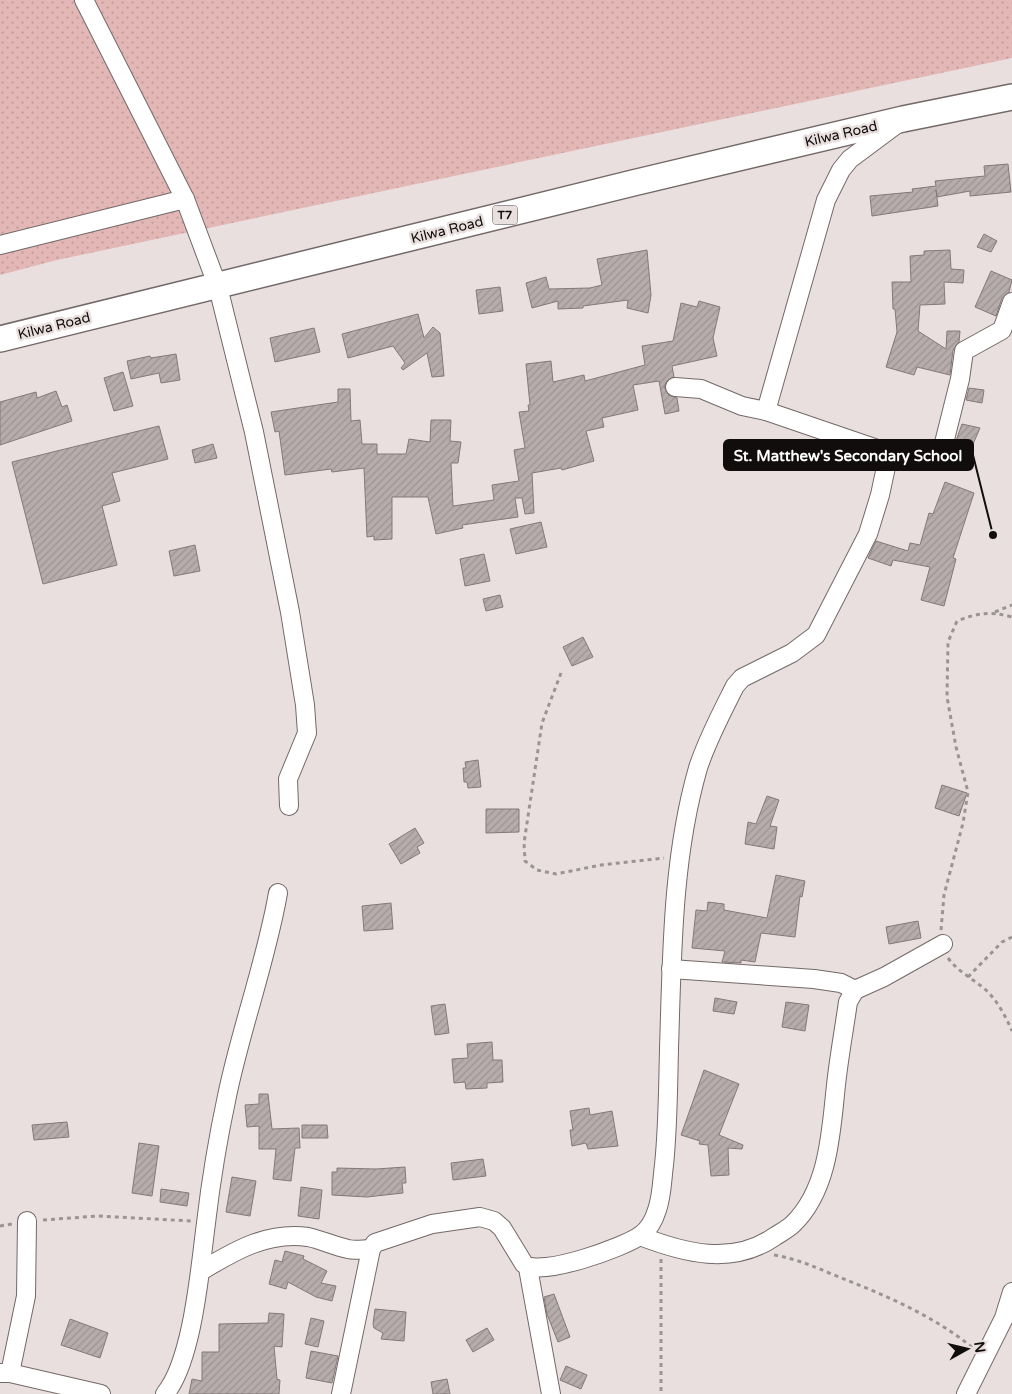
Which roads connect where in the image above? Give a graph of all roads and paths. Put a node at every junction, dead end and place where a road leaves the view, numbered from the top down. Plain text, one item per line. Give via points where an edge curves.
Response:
1 (84, 0) edge
2 (1012, 96) edge
3 (903, 119) junction
4 (185, 199) junction
5 (0, 245) edge
6 (218, 287) junction
7 (1012, 302) edge
8 (0, 339) edge
9 (675, 387) dead end
10 (766, 411) junction
11 (889, 453) junction
12 (1012, 605) edge
13 (994, 612) junction
14 (1012, 616) edge
15 (561, 673) dead end
16 (290, 806) dead end
17 (680, 857) junction
18 (278, 893) dead end
19 (1012, 937) edge
20 (943, 944) junction
21 (672, 969) junction
22 (968, 977) junction
23 (856, 990) junction
24 (1012, 1031) edge
25 (27, 1221) junction
26 (206, 1222) junction
27 (0, 1226) edge
28 (640, 1236) junction
29 (660, 1243) junction
30 (371, 1249) junction
31 (746, 1251) junction
32 (528, 1268) junction
33 (201, 1271) junction
34 (1012, 1292) edge
35 (985, 1359) junction
36 (5, 1373) edge
37 (101, 1394) edge
38 (164, 1394) edge
39 (341, 1394) edge
40 (551, 1394) edge
41 (661, 1394) edge
42 (966, 1394) edge

1 - 4 street
2 - 3 highway, Kilwa Road / T7
3 - 6 highway, Kilwa Road / T7
3 - 10 street via 850,160 826,200
4 - 5 street
4 - 6 street
6 - 8 highway, Kilwa Road / T7
6 - 16 street via 254,432 305,705 307,733 288,779
7 - 11 street via 1002,330 964,351 940,455 934,460
9 - 10 street via 701,389 742,406
10 - 11 street
11 - 17 street via 868,534 816,635 792,653 742,678 735,686 699,766
12 - 13 path
13 - 14 path
13 - 20 path via 979,613 957,621 948,642 947,697 968,792 944,895
15 - 17 path via 542,723 524,843 525,861 537,870 556,874
17 - 21 street
18 - 26 street via 228,1094
19 - 22 path via 1002,942
20 - 22 path via 956,969
20 - 23 street
21 - 23 street via 814,979 841,983
21 - 28 street via 666,1146 661,1192 652,1224
22 - 24 path via 996,1001
23 - 31 street via 848,1002 834,1117 825,1164 813,1196 794,1224
25 - 26 path via 98,1216
25 - 27 path
25 - 36 street via 26,1296
26 - 33 street
28 - 29 street
28 - 32 street via 562,1265
29 - 31 street via 696,1253 722,1255
29 - 41 path
30 - 32 street via 375,1243 405,1231 480,1217 494,1221 502,1228
30 - 33 street via 350,1250 308,1237 285,1235 247,1246
30 - 39 street
31 - 35 path via 806,1262 874,1291 954,1332
32 - 40 street
33 - 38 street via 182,1364 174,1383
34 - 35 street
35 - 42 street
36 - 37 street

